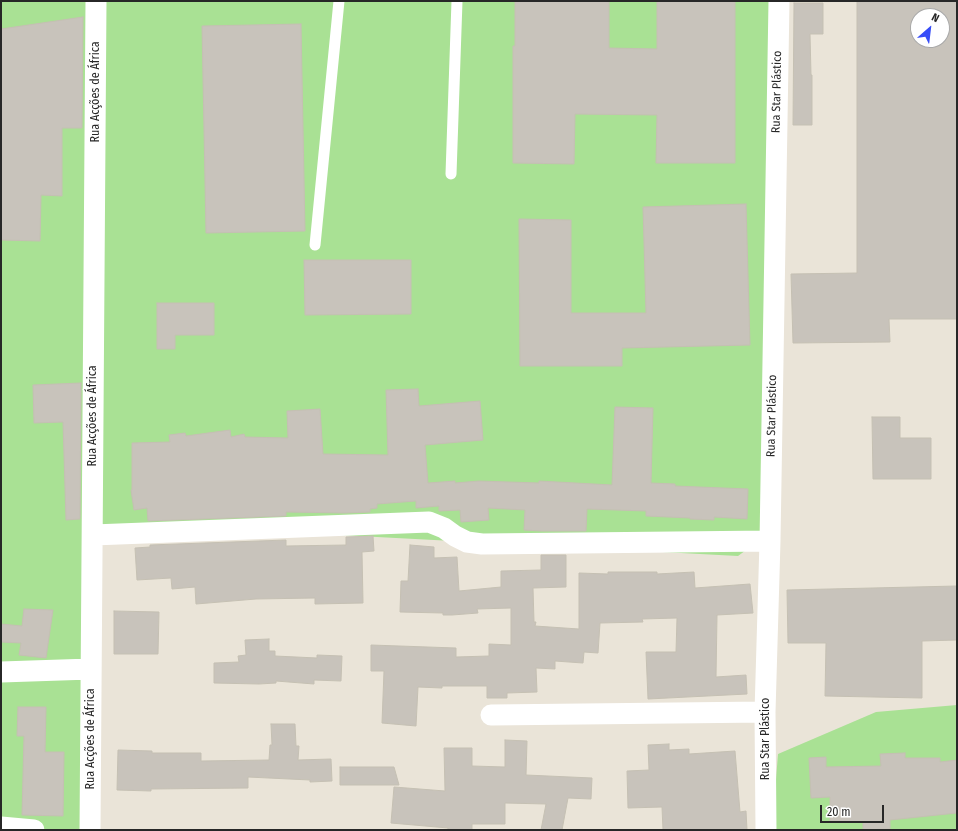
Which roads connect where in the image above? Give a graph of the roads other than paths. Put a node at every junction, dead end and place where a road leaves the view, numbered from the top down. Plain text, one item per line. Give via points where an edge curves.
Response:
1 (96, 1) edge
2 (339, 1) edge
3 (456, 1) edge
4 (779, 1) edge
5 (451, 174) dead end
6 (315, 245) dead end
7 (93, 535) junction
8 (770, 541) junction
9 (91, 669) junction
10 (1, 672) edge
11 (765, 712) junction
12 (491, 715) dead end
13 (1, 827) edge
14 (34, 830) edge
15 (90, 830) edge
16 (766, 830) edge

1 - 7 street, Rua Acções de África
2 - 6 lane
3 - 5 lane
4 - 8 street, Rua Star Plástico
7 - 8 street via 429,522 467,542 482,544
7 - 9 street, Rua Acções de África
8 - 11 street, Rua Star Plástico
9 - 10 street
9 - 15 street, Rua Acções de África
11 - 12 street
11 - 16 street, Rua Star Plástico
13 - 14 street

